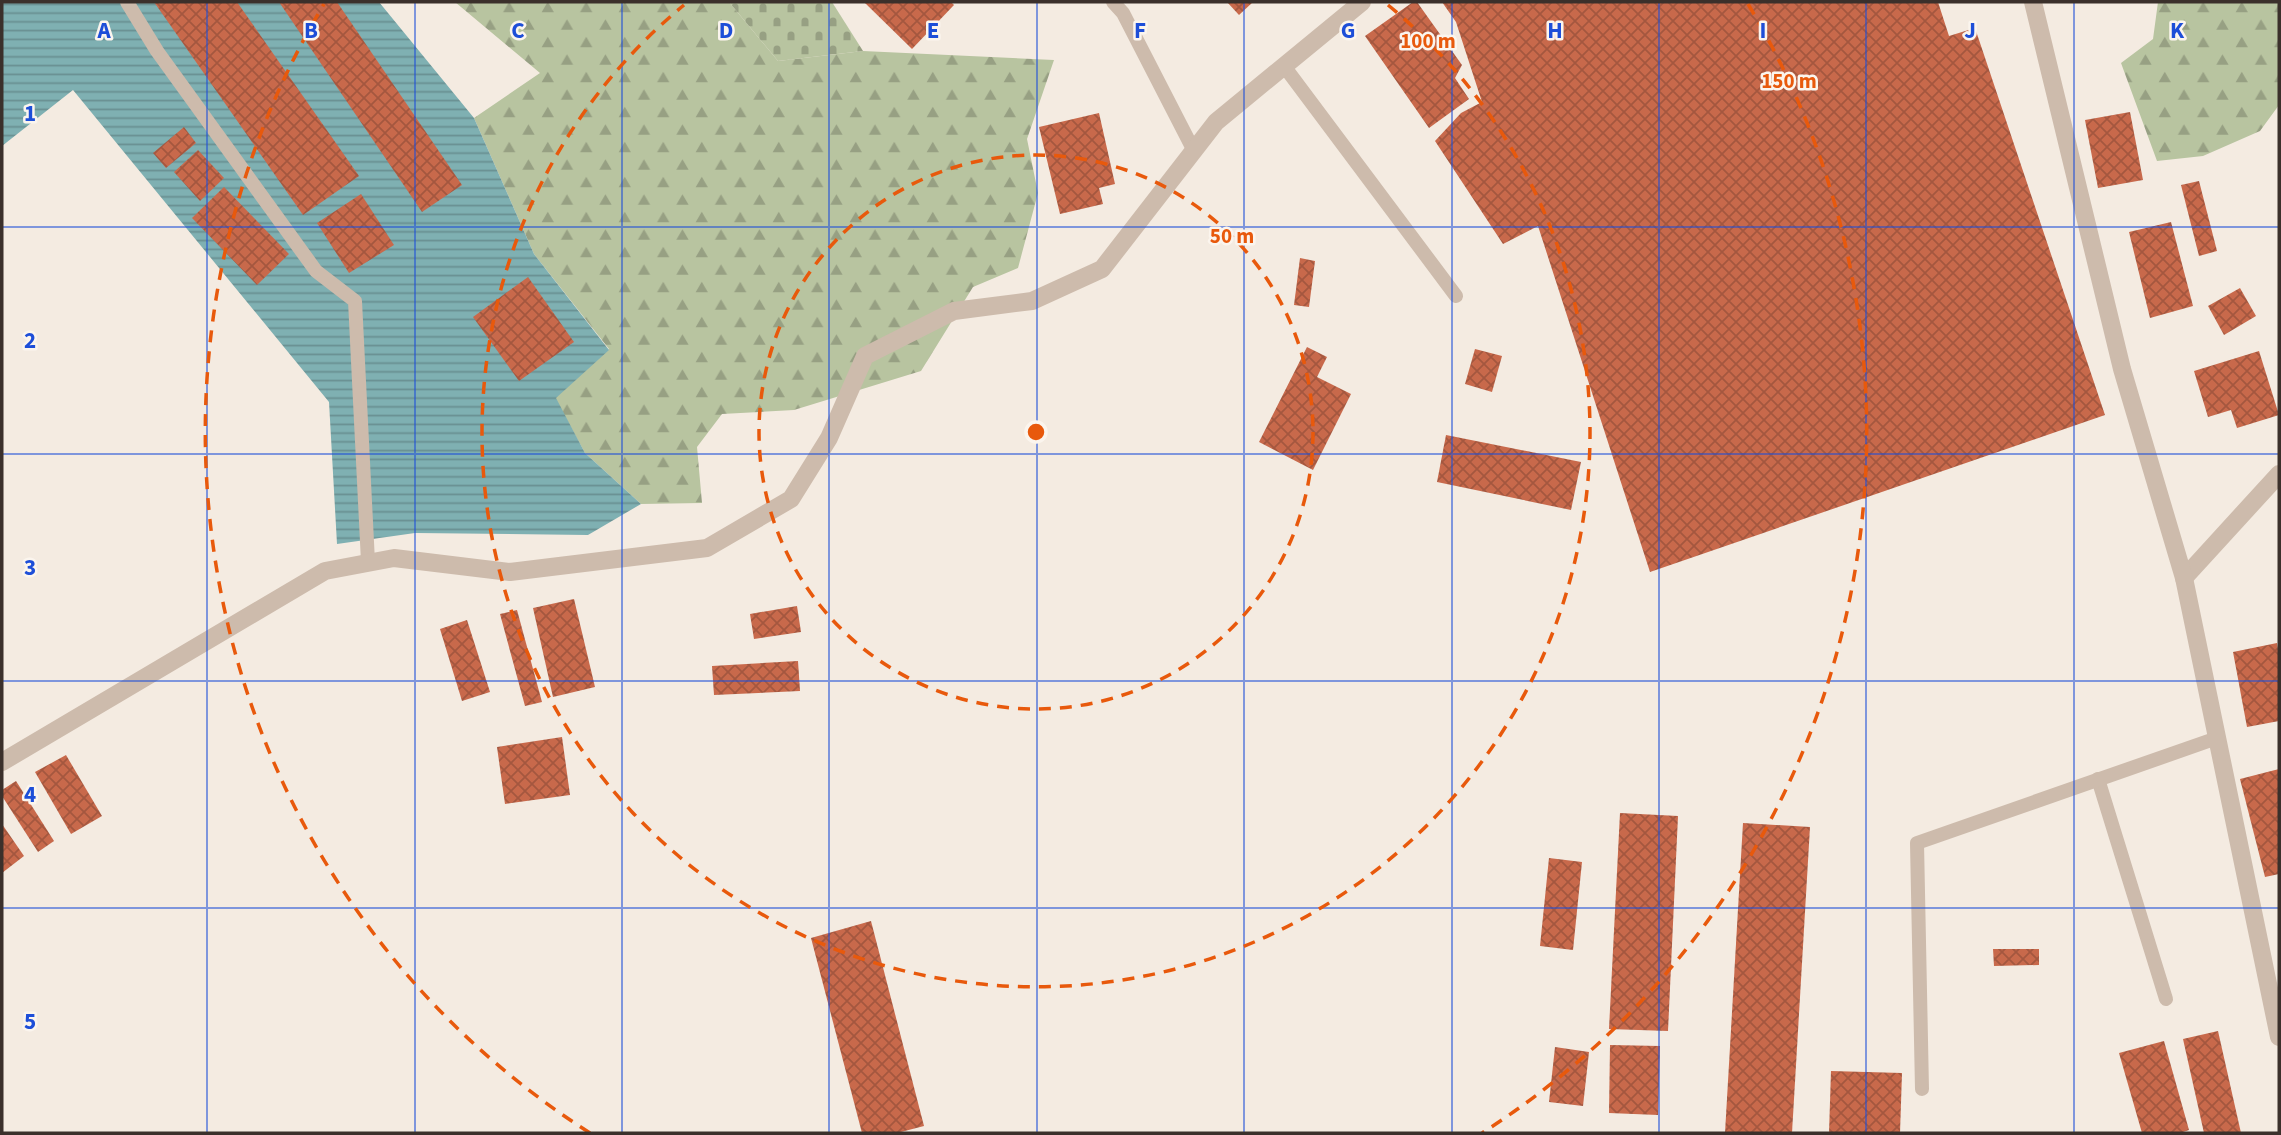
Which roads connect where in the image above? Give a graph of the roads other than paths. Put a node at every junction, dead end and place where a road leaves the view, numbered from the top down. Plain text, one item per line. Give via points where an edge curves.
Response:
1 (127, 2) edge
2 (1113, 2) edge
3 (1362, 2) edge
4 (2033, 2) edge
5 (1284, 66) junction
6 (1194, 150) junction
7 (1456, 296) dead end
8 (2279, 474) edge
9 (368, 562) junction
10 (2184, 578) junction
11 (2217, 738) junction
12 (2, 762) edge
13 (2098, 779) junction
14 (2166, 999) dead end
15 (2279, 1037) edge
16 (1922, 1089) dead end

1 - 9 lane via 157,51 316,271 355,301
2 - 6 lane
3 - 5 street
4 - 10 street via 2122,369
5 - 6 street via 1216,122
5 - 7 lane
6 - 9 street via 1102,269 1031,301 954,311 865,356 830,438 791,499 707,548 510,572 394,558
8 - 10 street
9 - 12 street via 325,570
10 - 11 street
11 - 13 lane
11 - 15 street
13 - 14 lane
13 - 16 lane via 1917,843

